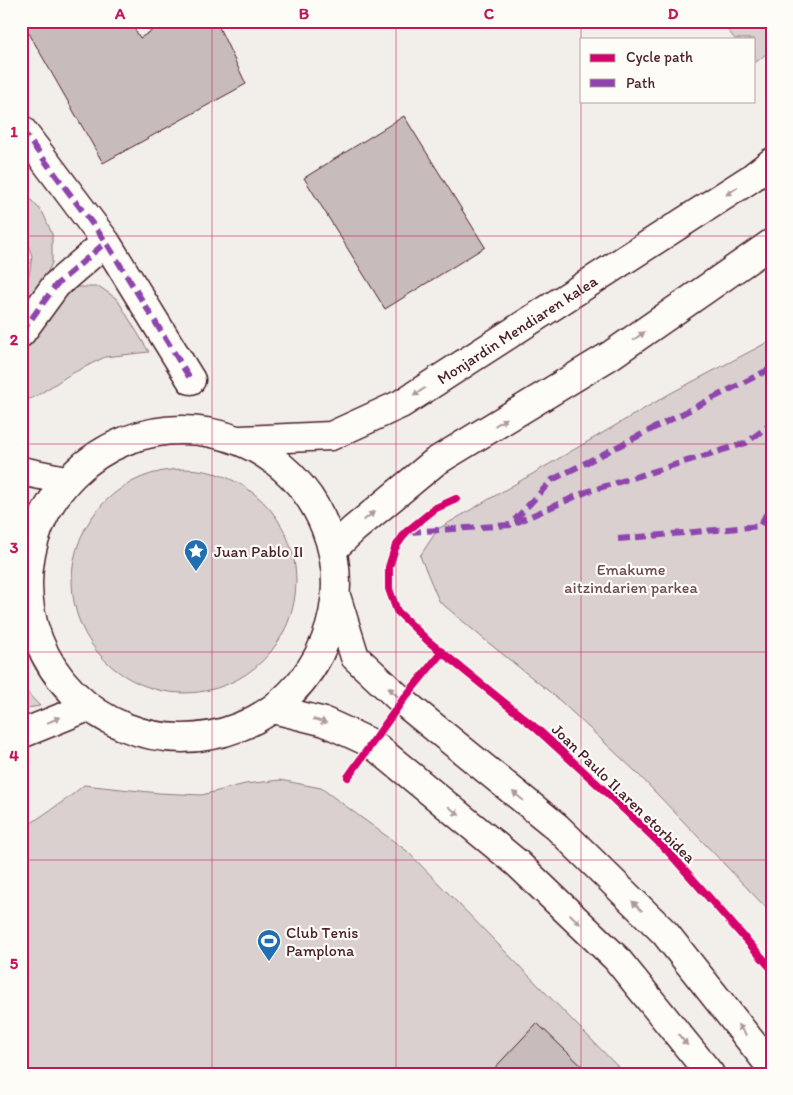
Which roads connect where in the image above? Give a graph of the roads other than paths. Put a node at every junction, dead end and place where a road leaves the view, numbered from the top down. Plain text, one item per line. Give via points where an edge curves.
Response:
1 (21, 129) edge
2 (772, 162) edge
3 (106, 242) junction
4 (772, 243) edge
5 (21, 333) edge
6 (191, 380) dead end
7 (241, 440) junction
8 (21, 471) edge
9 (65, 480) junction
10 (25, 548) edge
11 (333, 549) junction
12 (336, 599) junction
13 (26, 622) edge
14 (88, 707) junction
15 (273, 709) junction
16 (21, 734) edge
17 (772, 1068) edge
18 (710, 1074) edge

1 - 3 main road
2 -> 7 main road, Monjardin Mendiaren kalea via 401,404 331,436
3 - 5 main road via 56,285
3 - 6 main road
11 -> 4 main road via 435,462 611,355
7 - 9 main road via 194,428 146,432 102,450
7 - 11 main road via 283,466 315,504
8 - 9 main road
9 - 10 main road via 41,514
10 - 13 main road
11 - 12 main road
12 - 15 main road via 329,632 315,663 296,688
17 -> 12 main road via 665,933 556,828 402,701 355,657
13 - 14 main road via 51,668
14 - 15 main road via 121,726 158,737 198,738 237,728
16 -> 14 main road
15 -> 18 main road via 325,722 371,742 518,863 616,958

